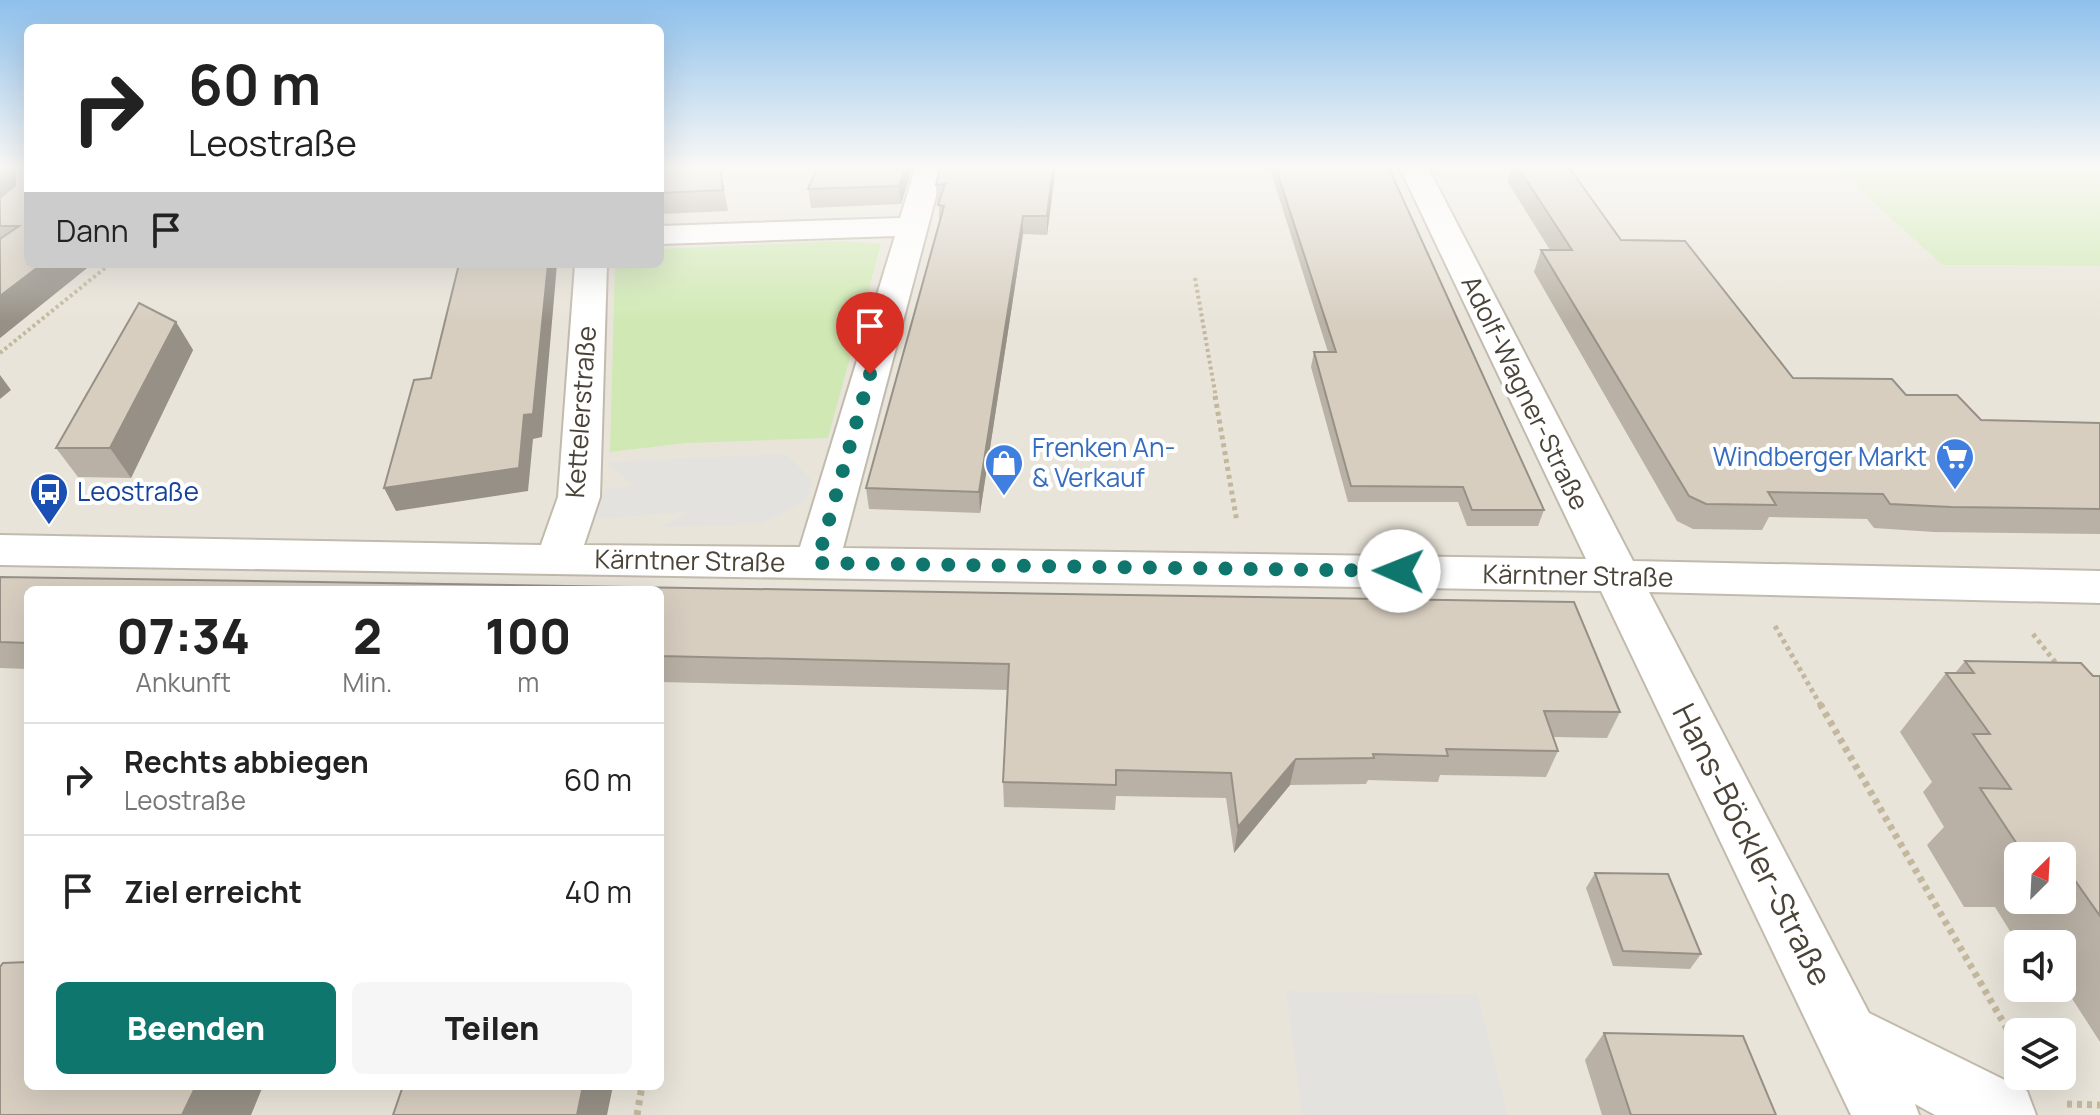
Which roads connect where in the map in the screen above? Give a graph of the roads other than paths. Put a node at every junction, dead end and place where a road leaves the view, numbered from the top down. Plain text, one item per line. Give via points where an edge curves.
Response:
1 (915, 218) edge
2 (1439, 218) edge
3 (913, 227) junction
4 (664, 235) edge
5 (591, 268) edge
6 (0, 550) edge
7 (558, 558) junction
8 (817, 563) junction
9 (1615, 577) junction
10 (2100, 587) edge
11 (1849, 1036) junction
12 (2033, 1109) edge
13 (1886, 1115) edge

1 - 3 street
2 - 9 street, Adolf-Wagner-Straße
3 - 4 street
3 - 8 street
5 - 7 street, Kettelerstraße via 579,497
6 - 7 street, Kärntner Straße
7 - 8 street, Kärntner Straße
8 - 9 street, Kärntner Straße
9 - 10 street, Kärntner Straße
9 - 11 street, Hans-Böckler-Straße
11 - 12 street
11 - 13 street, Hans-Böckler-Straße

